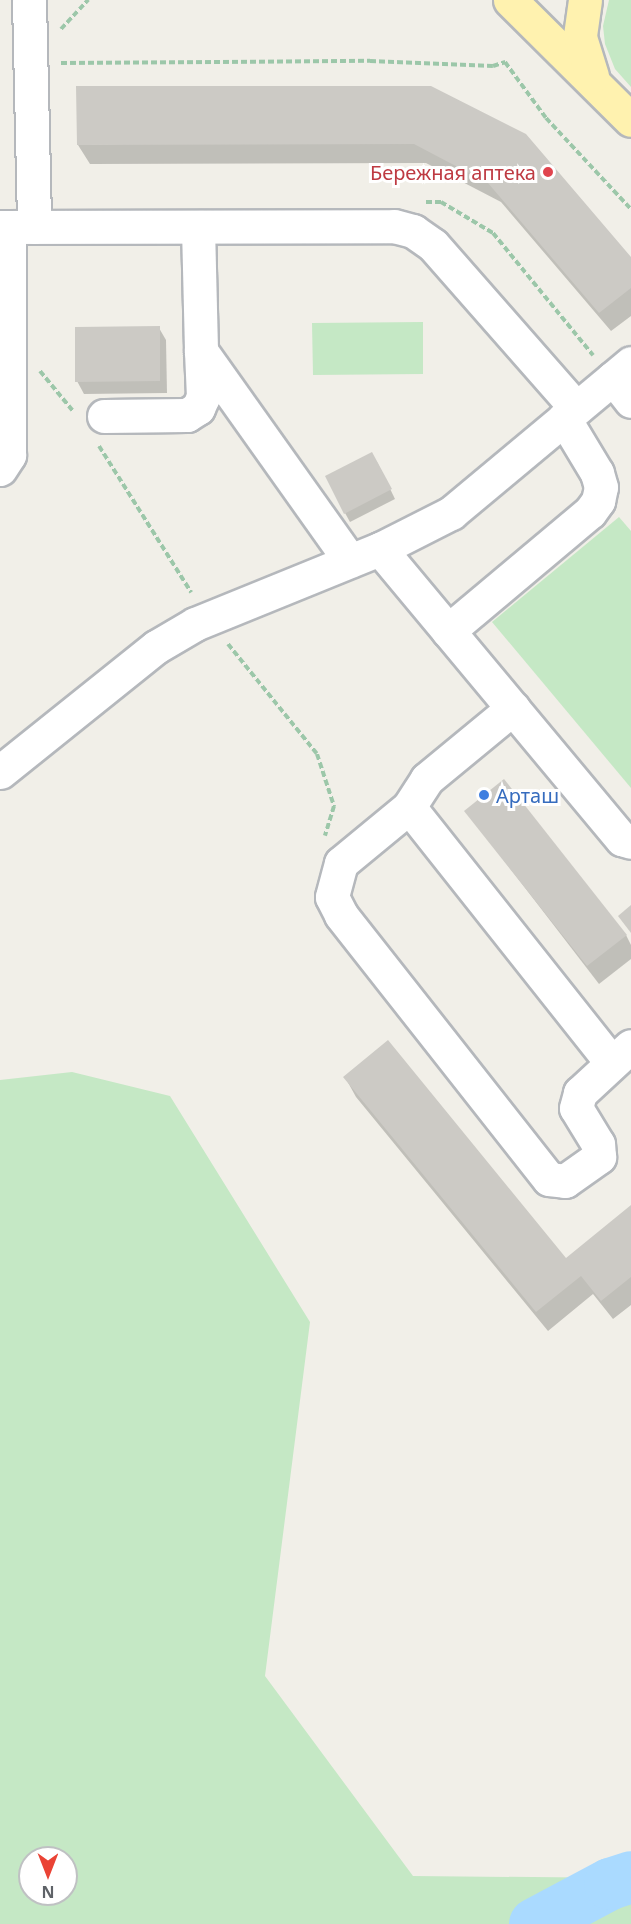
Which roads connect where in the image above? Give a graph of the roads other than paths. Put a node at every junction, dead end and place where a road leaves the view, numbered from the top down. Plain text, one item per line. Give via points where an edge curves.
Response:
1 (29, 0) edge
2 (510, 0) edge
3 (585, 0) edge
4 (624, 111) edge
5 (198, 226) junction
6 (14, 227) edge
7 (201, 351) junction
8 (625, 381) edge
9 (570, 413) junction
10 (104, 417) dead end
11 (0, 469) edge
12 (365, 555) junction
13 (448, 631) junction
14 (513, 708) junction
15 (0, 772) edge
16 (409, 807) junction
17 (631, 842) edge
18 (621, 1054) edge

1 - 6 lane via 30,63
2 - 4 main road
3 - 4 main road via 580,37 585,59
5 - 6 lane
5 - 7 lane
5 - 9 lane via 394,226 413,231 433,245
6 - 11 lane via 9,455
7 - 10 lane via 203,397 198,408 186,415
7 - 12 lane
8 - 9 lane
9 - 12 lane via 452,513
9 - 13 lane via 597,472 601,487 598,501 590,512
12 - 13 lane
12 - 15 lane via 195,624 156,646
13 - 14 lane
14 - 16 lane via 427,779
14 - 17 lane via 622,839
16 - 18 lane
16 - 18 lane via 341,863 332,897 341,915 549,1179 565,1182 599,1157 598,1144 576,1108 580,1093

